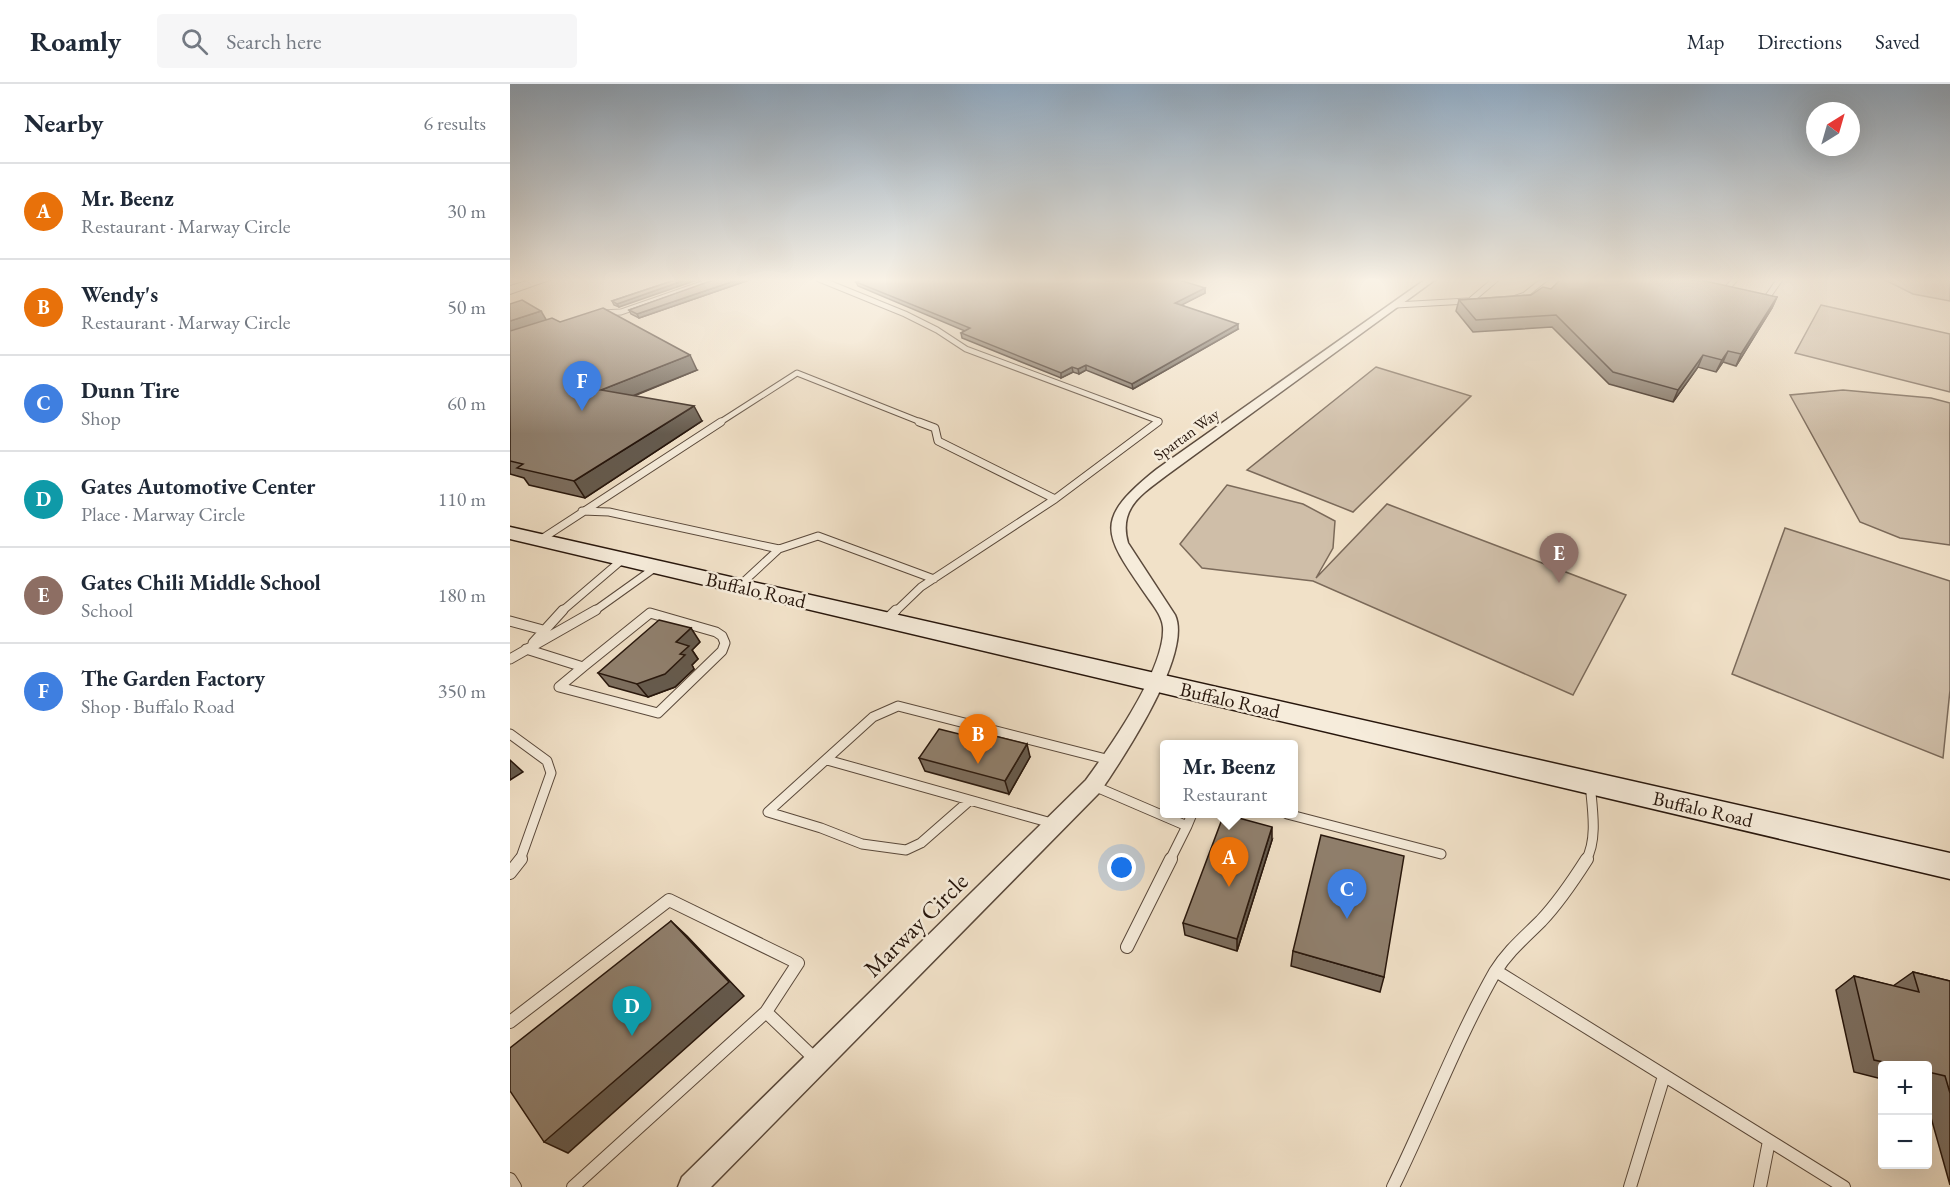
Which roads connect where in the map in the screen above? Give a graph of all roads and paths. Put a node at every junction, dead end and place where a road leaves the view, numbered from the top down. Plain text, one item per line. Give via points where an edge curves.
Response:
1 (938, 330) edge
2 (1360, 330) edge
3 (1054, 499) junction
4 (582, 511) junction
5 (510, 533) edge
6 (540, 540) junction
7 (779, 549) junction
8 (623, 559) junction
9 (656, 567) junction
10 (934, 579) junction
11 (739, 586) junction
12 (886, 620) junction
13 (510, 621) edge
14 (543, 630) junction
15 (529, 647) junction
16 (510, 658) edge
17 (583, 667) junction
18 (1154, 683) junction
19 (510, 734) edge
20 (827, 760) junction
21 (1111, 760) junction
22 (1590, 783) junction
23 (1094, 786) junction
24 (969, 801) junction
25 (1160, 814) edge
26 (1298, 816) edge
27 (1168, 818) edge
28 (1190, 818) edge
29 (1055, 824) junction
30 (1187, 826) junction
31 (1441, 854) dead end
32 (1950, 866) edge
33 (510, 873) edge
34 (1127, 947) dead end
35 (1496, 972) junction
36 (766, 1012) junction
37 (510, 1022) edge
38 (818, 1061) junction
39 (1665, 1076) junction
40 (1769, 1140) junction
41 (510, 1179) edge
42 (515, 1187) edge
43 (573, 1187) edge
44 (692, 1187) edge
45 (1393, 1187) edge
46 (1630, 1187) edge
47 (1760, 1187) edge
48 (1844, 1187) edge

1 - 3 lane via 966,349 1159,422
2 - 18 street, Spartan Way via 1148,482 1123,505 1116,525 1124,550 1168,617 1171,629 1171,642
3 - 4 lane via 938,441 935,428 797,373
3 - 10 lane
4 - 6 lane
4 - 7 lane via 609,512
5 - 6 main road, Buffalo Road
6 - 8 main road, Buffalo Road
7 - 10 lane via 819,536
7 - 11 lane
8 - 9 main road, Buffalo Road
8 - 14 lane
9 - 11 main road, Buffalo Road
9 - 15 lane via 586,617
10 - 12 lane
11 - 12 main road, Buffalo Road
12 - 18 main road, Buffalo Road
13 - 14 lane
14 - 15 lane
15 - 16 lane
15 - 17 lane
17 - 17 lane via 650,613 716,632 725,643 722,651 658,713 559,687
18 - 21 street, Marway Circle
18 - 22 main road, Buffalo Road
19 - 33 lane via 547,761 551,773 520,861
20 - 21 lane via 873,717 898,706
20 - 24 lane
20 - 24 lane via 768,812 862,844 906,850 921,843
21 - 23 street, Marway Circle
22 - 32 main road, Buffalo Road
22 - 35 lane via 1590,852 1569,888 1514,945
23 - 25 lane
23 - 29 street, Marway Circle
24 - 29 lane
26 - 31 lane
27 - 30 lane
28 - 30 lane
29 - 38 street, Marway Circle
30 - 34 lane
35 - 39 lane
35 - 45 lane via 1443,1074
36 - 37 lane via 798,963 669,900
36 - 38 lane
36 - 43 lane
38 - 44 street, Marway Circle
39 - 40 lane
39 - 46 lane
40 - 47 lane
40 - 48 lane
41 - 42 lane

